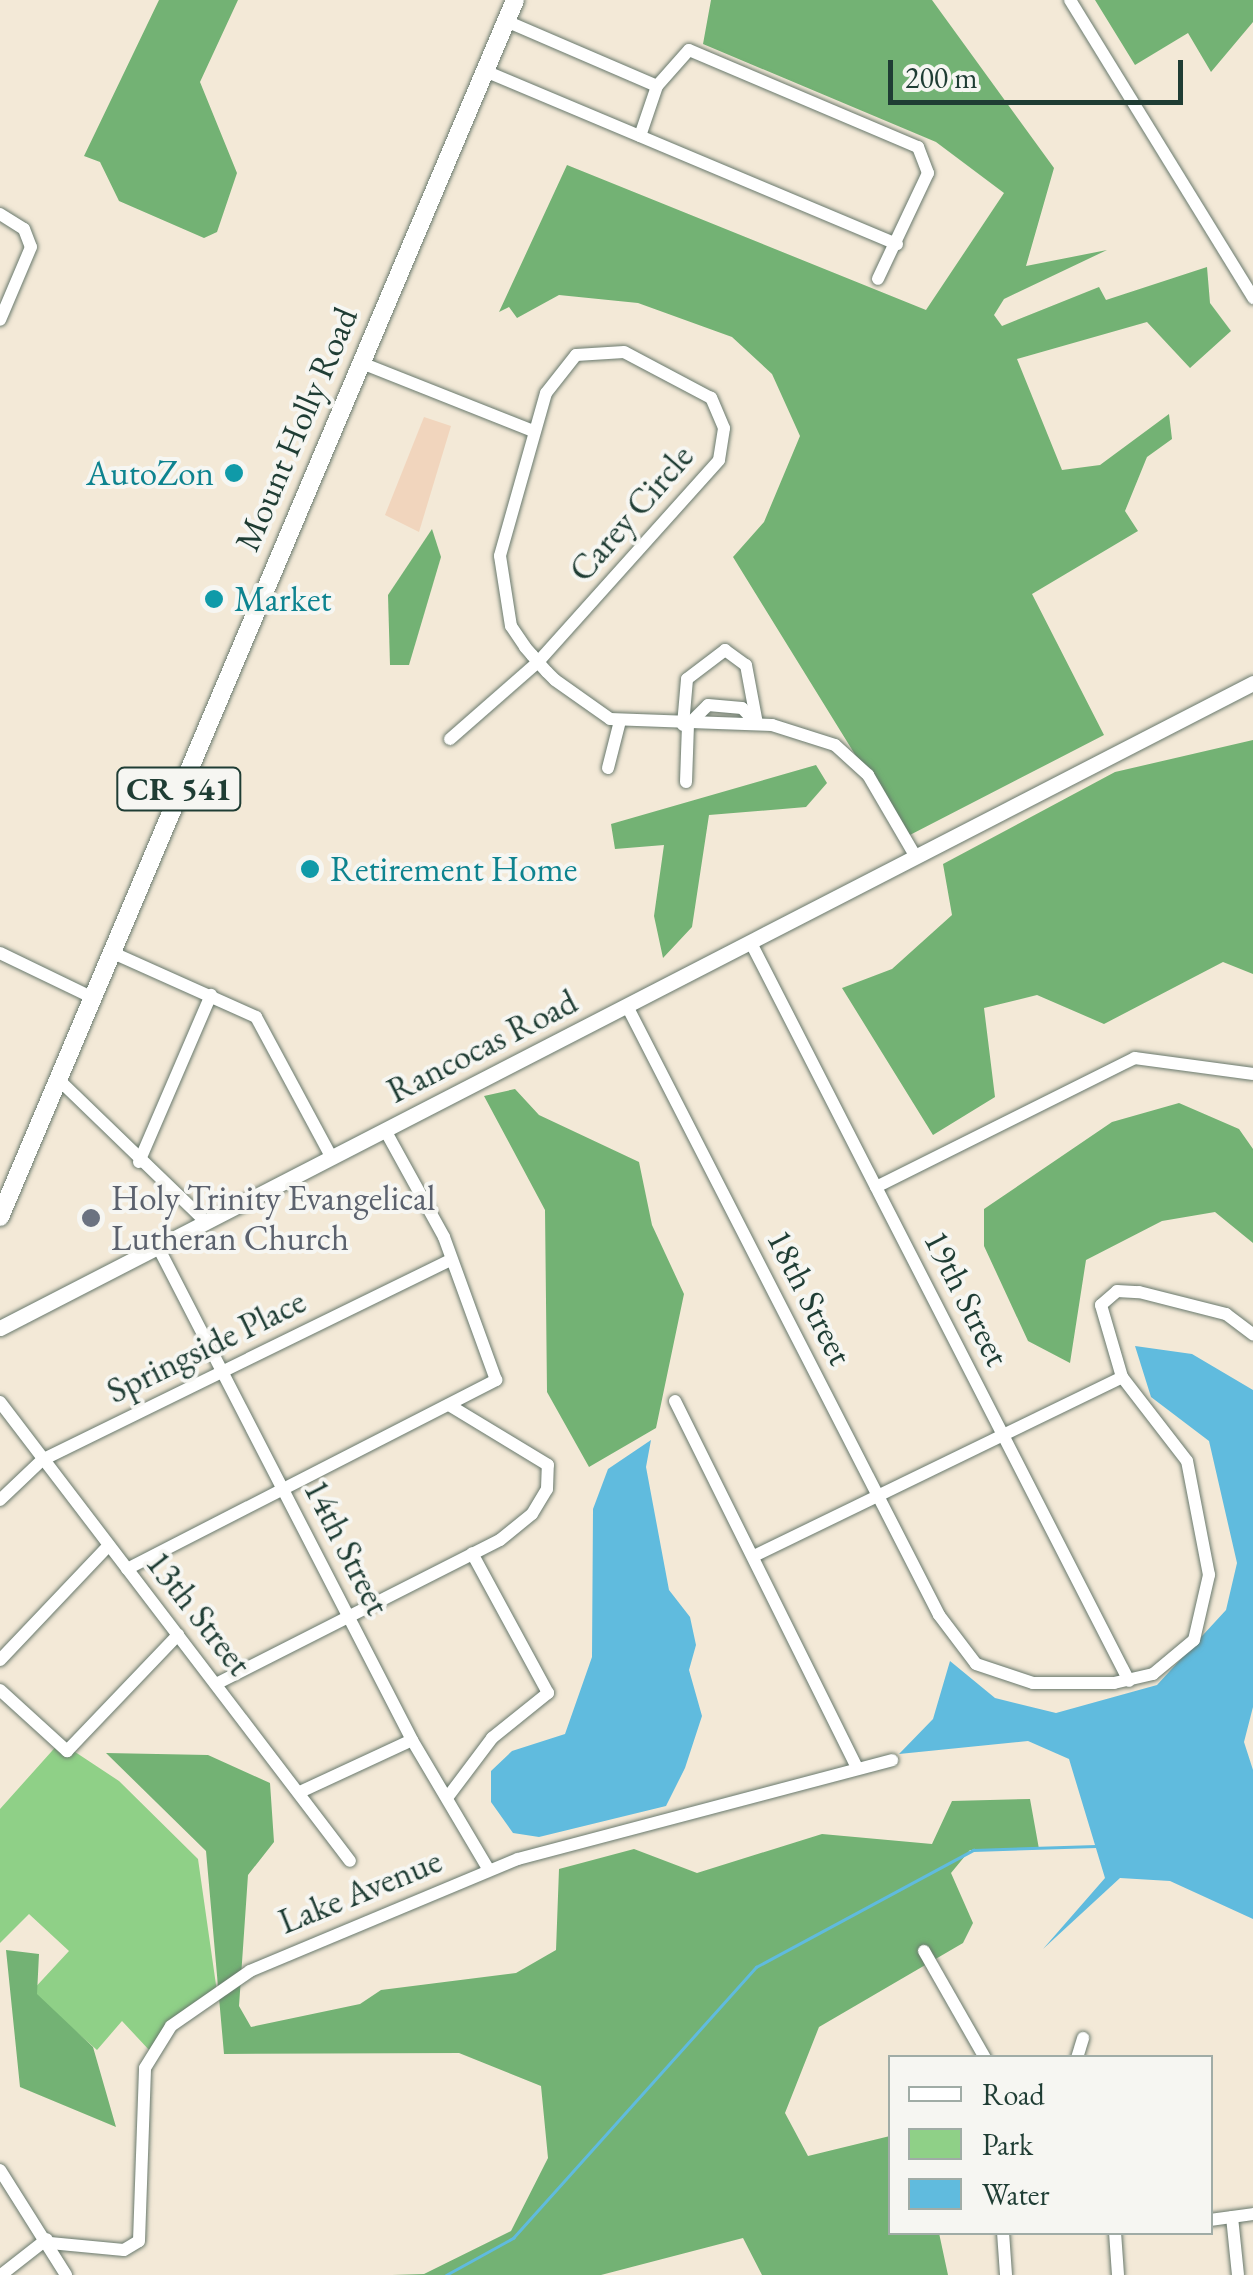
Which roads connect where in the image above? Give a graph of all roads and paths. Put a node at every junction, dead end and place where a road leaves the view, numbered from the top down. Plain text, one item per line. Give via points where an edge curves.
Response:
1 (515, 0) edge
2 (1070, 0) edge
3 (506, 21) junction
4 (485, 71) junction
5 (657, 86) junction
6 (640, 136) junction
7 (0, 214) edge
8 (897, 244) junction
9 (878, 279) dead end
10 (1253, 298) edge
11 (0, 320) edge
12 (359, 362) junction
13 (533, 431) junction
14 (538, 662) junction
15 (1253, 683) edge
16 (620, 721) junction
17 (758, 724) junction
18 (685, 725) junction
19 (450, 739) dead end
20 (608, 768) dead end
21 (686, 782) dead end
22 (916, 857) junction
23 (751, 943) junction
24 (111, 952) junction
25 (0, 953) edge
26 (211, 995) junction
27 (91, 998) junction
28 (627, 1006) junction
29 (1253, 1074) edge
30 (58, 1078) junction
31 (385, 1130) junction
32 (332, 1158) junction
33 (139, 1162) junction
34 (876, 1187) junction
35 (0, 1217) edge
36 (206, 1222) junction
37 (158, 1247) junction
38 (450, 1260) junction
39 (0, 1328) edge
40 (1253, 1334) edge
41 (222, 1372) junction
42 (1122, 1376) junction
43 (675, 1400) dead end
44 (0, 1402) edge
45 (449, 1406) junction
46 (1003, 1434) junction
47 (42, 1460) junction
48 (284, 1491) junction
49 (878, 1496) junction
50 (0, 1500) edge
51 (109, 1545) junction
52 (472, 1553) junction
53 (756, 1555) junction
54 (127, 1570) junction
55 (348, 1614) junction
56 (178, 1635) junction
57 (0, 1660) edge
58 (1129, 1680) junction
59 (216, 1684) junction
60 (0, 1690) edge
61 (412, 1740) junction
62 (892, 1760) dead end
63 (857, 1767) junction
64 (300, 1792) junction
65 (447, 1798) junction
66 (350, 1861) dead end
67 (489, 1870) junction
68 (924, 1951) dead end
69 (1083, 2038) dead end
70 (983, 2055) edge
71 (1078, 2055) edge
72 (0, 2170) edge
73 (1253, 2214) edge
74 (1232, 2217) junction
75 (1213, 2220) edge
76 (1003, 2235) edge
77 (1116, 2235) edge
78 (48, 2241) junction
79 (1, 2275) edge
80 (66, 2275) edge
81 (1006, 2275) edge
82 (1118, 2275) edge
83 (1238, 2275) edge

1 - 3 highway, Mount Holly Road / CR 541
2 - 10 street
3 - 4 highway, Mount Holly Road / CR 541
3 - 5 street
4 - 6 street
4 - 12 highway, Mount Holly Road / CR 541
5 - 6 street
5 - 8 street via 689,50 918,147 928,173
6 - 8 street
7 - 11 street via 24,229 31,247
8 - 9 street
12 - 13 street
12 - 24 highway, Mount Holly Road / CR 541
13 - 14 street, Carey Circle via 513,500 501,592 511,626
13 - 14 street, Carey Circle via 563,365 608,350 694,384 716,408 725,438 693,498
14 - 16 street, Carey Circle via 581,702
14 - 19 street
15 - 22 main road, Rancocas Road
16 - 18 street
16 - 20 street
17 - 18 street
17 - 18 street via 746,665 725,650 687,679
17 - 22 street via 806,732 848,753
18 - 21 street
22 - 23 main road, Rancocas Road
23 - 28 main road, Rancocas Road
23 - 34 street, 19th Street
24 - 26 street
24 - 27 highway, Mount Holly Road / CR 541
25 - 27 street
26 - 32 street via 261,1023
26 - 33 street
27 - 30 highway, Mount Holly Road / CR 541
28 - 31 main road, Rancocas Road
28 - 49 street, 18th Street
29 - 34 street via 1136,1058
30 - 33 street
30 - 35 highway, Mount Holly Road / CR 541
31 - 32 main road, Rancocas Road
31 - 38 street
32 - 36 main road, Rancocas Road
33 - 36 street
34 - 46 street, 19th Street
36 - 37 main road, Rancocas Road
37 - 39 main road, Rancocas Road
37 - 41 street, 14th Street
38 - 41 street, Springside Place
38 - 45 street via 496,1380
40 - 42 street via 1215,1311 1117,1291 1100,1316
41 - 47 street, Springside Place
41 - 48 street, 14th Street
42 - 46 street
42 - 58 street via 1187,1461 1210,1598 1188,1648
43 - 53 street
44 - 47 street, 13th Street
45 - 48 street
45 - 52 street via 492,1424 551,1472 525,1522
46 - 49 street
46 - 58 street, 19th Street
47 - 50 street, Springside Place
47 - 51 street, 13th Street
48 - 54 street
48 - 55 street, 14th Street
49 - 53 street
49 - 58 street, 18th Street via 962,1653 1008,1679
51 - 54 street, 13th Street
51 - 57 street
52 - 55 street
52 - 65 street via 548,1693 492,1738
53 - 63 street
54 - 56 street, 13th Street
55 - 59 street
55 - 61 street, 14th Street
56 - 59 street, 13th Street
56 - 60 street via 67,1751
59 - 64 street, 13th Street
61 - 64 street
61 - 65 street, 14th Street
62 - 63 street, Lake Avenue
63 - 67 street, Lake Avenue
64 - 66 street, 13th Street
65 - 67 street, 14th Street
67 - 78 street, Lake Avenue via 299,1943 180,2018 140,2080 139,2241 124,2250
68 - 70 street
69 - 71 street
72 - 78 street
73 - 74 street
74 - 75 street
74 - 83 street
76 - 81 street
77 - 82 street
78 - 79 street
78 - 80 street

